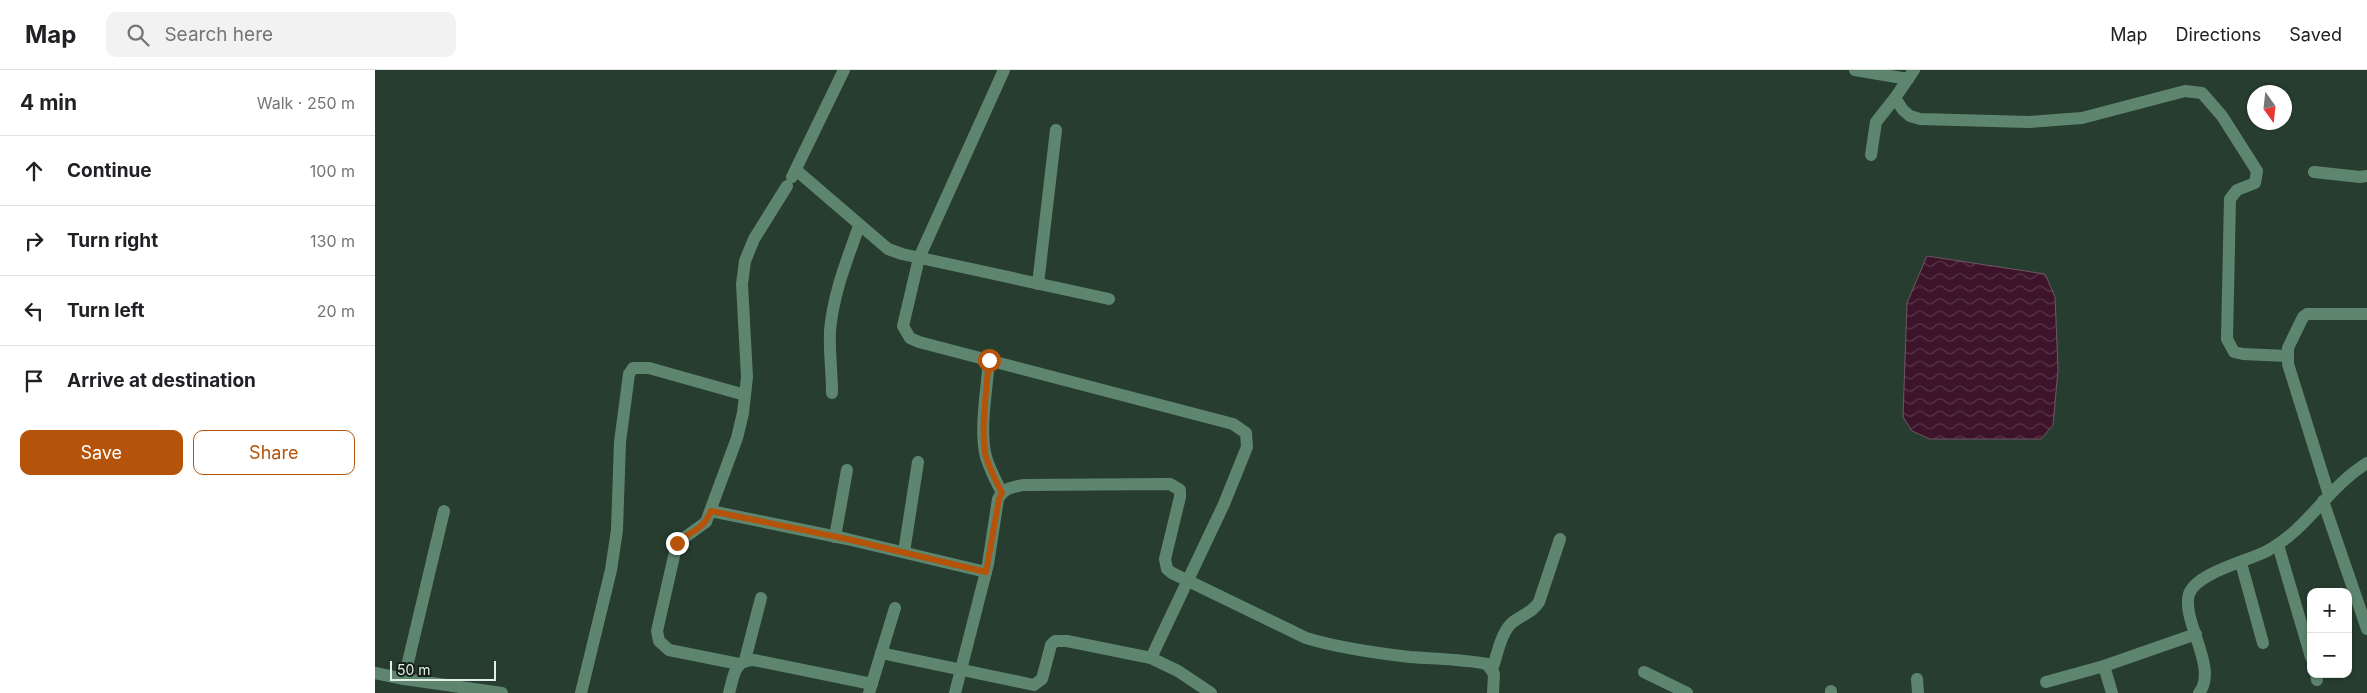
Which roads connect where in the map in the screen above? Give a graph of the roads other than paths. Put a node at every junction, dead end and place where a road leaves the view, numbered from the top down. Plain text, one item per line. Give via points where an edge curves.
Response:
1 (844, 70) edge
2 (1004, 70) edge
3 (1855, 70) edge
4 (1911, 75) edge
5 (1895, 98) junction
6 (1056, 130) dead end
7 (1871, 155) dead end
8 (2314, 172) dead end
9 (2367, 176) edge
10 (792, 178) junction
11 (859, 226) junction
12 (919, 258) junction
13 (1038, 284) junction
14 (1109, 299) dead end
15 (2367, 314) edge
16 (2287, 356) junction
17 (989, 360) junction
18 (832, 393) dead end
19 (745, 395) junction
20 (918, 462) dead end
21 (2367, 463) edge
22 (847, 470) dead end
23 (1002, 493) junction
24 (2326, 498) junction
25 (444, 511) dead end
26 (711, 511) junction
27 (835, 537) junction
28 (1560, 539) dead end
29 (2278, 545) junction
30 (904, 552) junction
31 (2241, 563) junction
32 (986, 572) junction
33 (1188, 580) junction
34 (761, 598) dead end
35 (895, 608) dead end
36 (2367, 629) edge
37 (2195, 634) junction
38 (2263, 643) dead end
39 (2307, 643) edge
40 (881, 653) junction
41 (1151, 658) junction
42 (742, 662) junction
43 (2104, 666) junction
44 (1492, 670) junction
45 (961, 671) junction
46 (1644, 672) dead end
47 (375, 673) edge
48 (404, 679) junction
49 (1917, 679) dead end
50 (2046, 682) dead end
51 (1038, 688) edge
52 (870, 689) edge
53 (2202, 691) edge
54 (502, 693) edge
55 (581, 693) edge
56 (729, 693) edge
57 (955, 693) edge
58 (1211, 693) edge
59 (1493, 693) edge
60 (1687, 693) edge
61 (1918, 693) edge
62 (2112, 693) edge

1 - 10 street
2 - 12 street
3 - 4 street
4 - 5 street
5 - 7 street via 1876,122
5 - 16 street via 1910,116 1920,119 2057,122 2185,91 2202,93 2222,116 2257,171 2255,183 2237,190 2230,199 2227,339 2234,352
6 - 13 street
8 - 9 street
10 - 11 street
10 - 19 street via 754,239 745,261 742,284
11 - 12 street via 887,249
11 - 18 street via 832,314
12 - 13 street
12 - 17 street via 904,316 905,334 919,342
13 - 14 street
15 - 16 street via 2307,314 2291,340
16 - 24 street
17 - 23 street via 984,438 986,456
17 - 33 street via 1233,424 1246,433 1247,447
19 - 26 street via 737,438
19 - 55 street via 649,368 633,368 629,374 620,442 613,560
20 - 30 street
21 - 24 street via 2348,475
22 - 27 street
23 - 32 street
23 - 33 street via 1024,485 1175,486 1180,490 1180,497 1165,564 1172,573
24 - 29 street
24 - 36 street
25 - 48 street
26 - 27 street
26 - 42 street via 699,529 677,543 657,636 663,647 669,650
27 - 30 street
28 - 44 street via 1539,602 1508,628
29 - 31 street
29 - 39 street
30 - 32 street
31 - 37 street via 2193,585 2188,606
31 - 38 street
32 - 45 street
33 - 41 street
33 - 44 street via 1306,638 1409,656 1473,661 1487,664
34 - 42 street
35 - 40 street
37 - 43 street
37 - 53 street via 2204,667
40 - 45 street
40 - 52 street
41 - 51 street via 1055,641
41 - 58 street
42 - 52 street via 754,660
42 - 56 street
43 - 50 street
43 - 62 street
44 - 59 street
45 - 51 street
45 - 57 street
46 - 60 street
47 - 48 street
48 - 54 street
49 - 61 street

